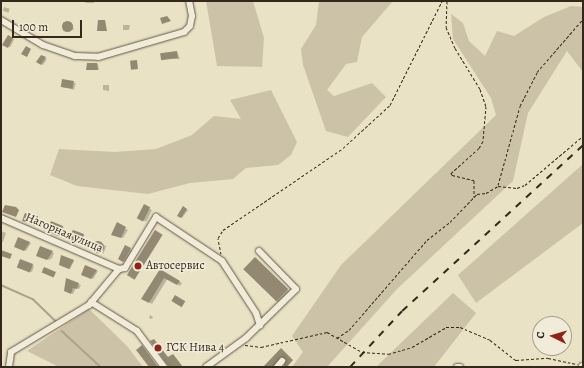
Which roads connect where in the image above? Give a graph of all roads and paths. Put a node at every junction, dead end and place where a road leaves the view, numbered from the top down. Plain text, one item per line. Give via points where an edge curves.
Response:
1 (189, 1) edge
2 (442, 1) edge
3 (447, 1) edge
4 (583, 19) edge
5 (1, 20) edge
6 (583, 136) edge
7 (498, 186) junction
8 (474, 197) junction
9 (1, 218) edge
10 (260, 251) dead end
11 (222, 261) junction
12 (119, 269) junction
13 (91, 302) junction
14 (260, 325) junction
15 (337, 338) junction
16 (239, 343) junction
17 (282, 361) dead end
18 (582, 366) edge
19 (9, 367) edge
20 (164, 367) edge
21 (206, 367) edge
22 (277, 367) edge

1 - 5 street via 192,16 190,26 184,32 98,57 74,56 43,45
2 - 11 path via 390,105 342,148 223,230 218,238
3 - 8 path via 446,27 455,48 480,89 486,106 483,141 479,148 451,173 474,180
4 - 7 path via 537,72 520,106
6 - 7 path via 525,185 517,188
7 - 8 path
8 - 15 path via 427,240 350,330
9 - 12 street, Нагорная улица
10 - 14 street via 296,289
11 - 12 street via 156,217 125,268
11 - 14 street via 256,313
12 - 13 street
13 - 19 street via 11,352
13 - 20 street via 137,330
14 - 16 street
15 - 16 path via 327,332 261,347
15 - 18 path via 369,354 388,354 412,347 446,327 460,327 490,340 516,360 548,358
16 - 21 street
17 - 22 street

